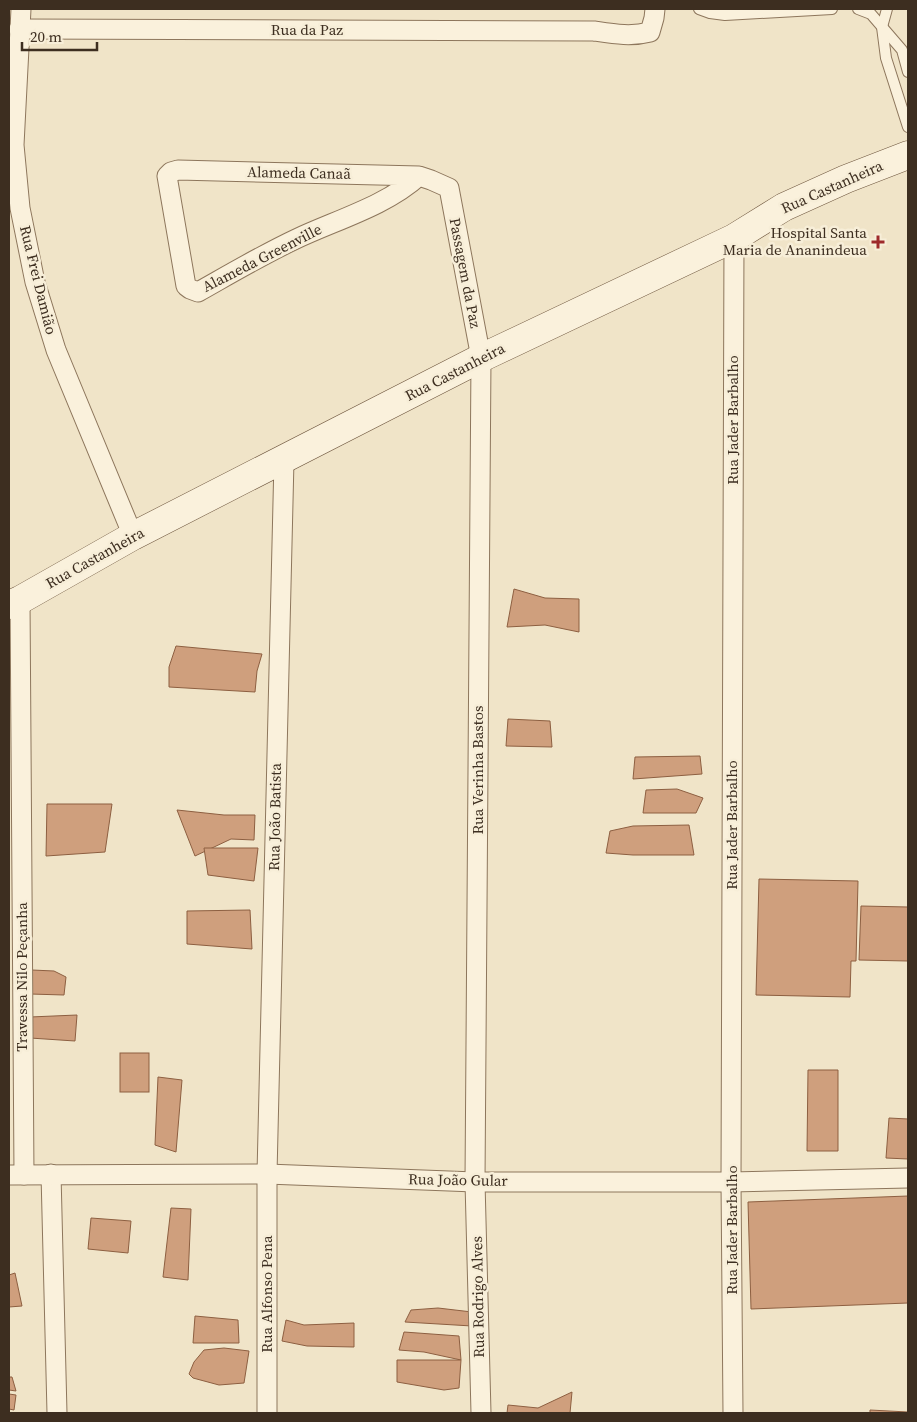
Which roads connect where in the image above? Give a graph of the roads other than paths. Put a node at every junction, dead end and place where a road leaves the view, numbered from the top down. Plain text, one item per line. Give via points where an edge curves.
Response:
1 (21, 9) edge
2 (655, 9) edge
3 (699, 9) edge
4 (832, 9) edge
5 (858, 9) edge
6 (887, 9) edge
7 (882, 28) junction
8 (20, 29) junction
9 (908, 72) edge
10 (908, 127) edge
11 (908, 154) edge
12 (178, 170) joint
13 (419, 176) junction
14 (734, 238) junction
15 (481, 358) junction
16 (284, 460) junction
17 (133, 536) junction
18 (14, 602) edge
19 (51, 1174) junction
20 (267, 1174) junction
21 (16, 1175) edge
22 (908, 1178) edge
23 (475, 1182) junction
24 (731, 1182) junction
25 (57, 1413) edge
26 (267, 1413) edge
27 (481, 1413) edge
28 (733, 1413) edge

1 - 8 street, Rua Frei Damião
2 - 8 street, Rua da Paz via 650,32 639,35 594,31
3 - 4 lane via 725,15
5 - 7 lane via 871,14
6 - 7 lane
7 - 9 lane via 902,50
7 - 10 lane via 886,58
8 - 17 street, Rua Frei Damião via 14,145 20,208 35,282 56,350
11 - 14 street, Rua Castanheira via 784,207
12 - 13 street, Alameda Canaã
12 - 13 street, Alameda Greenville via 167,176 186,286 198,292 295,240 405,189
13 - 15 street, Passagem da Paz via 448,188
14 - 15 street, Rua Castanheira
14 - 24 street, Rua Jader Barbalho
15 - 16 street, Rua Castanheira
15 - 23 street, Rua Verinha Bastos
16 - 17 street, Rua Castanheira
16 - 20 street, Rua João Batista
17 - 18 street, Rua Castanheira
18 - 21 street, Travessa Nilo Peçanha
19 - 20 street, Rua João Gular
19 - 21 street, Rua João Gular
19 - 25 street
20 - 23 street, Rua João Gular
20 - 26 street, Rua Alfonso Pena
22 - 24 street, Rua João Gular
23 - 24 street, Rua João Gular
23 - 27 street, Rua Rodrigo Alves
24 - 28 street, Rua Jader Barbalho

